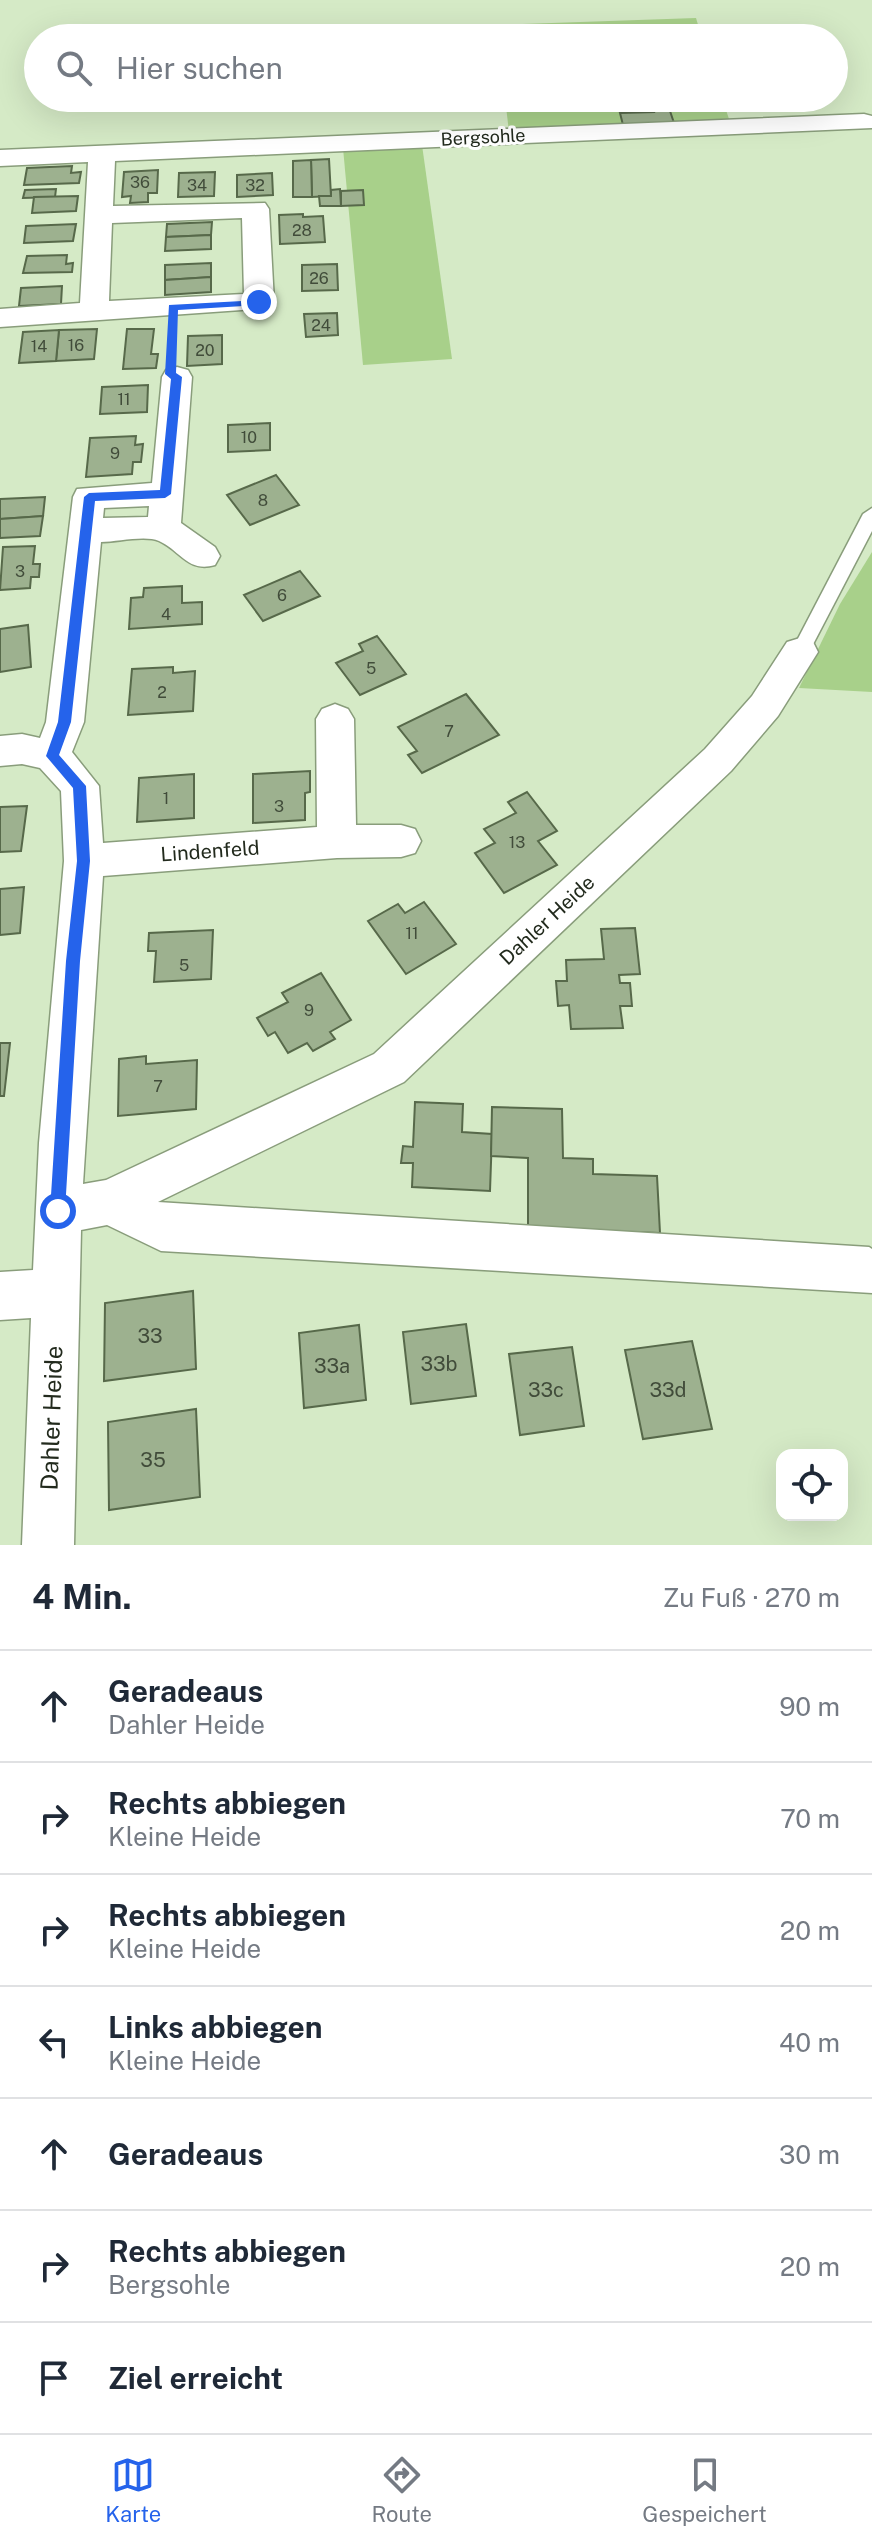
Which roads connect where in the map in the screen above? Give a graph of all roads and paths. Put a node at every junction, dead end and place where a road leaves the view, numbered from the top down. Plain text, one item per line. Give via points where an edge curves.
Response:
1 (864, 122) dead end
2 (102, 155) junction
3 (0, 158) edge
4 (101, 215) junction
5 (173, 307) junction
6 (94, 311) junction
7 (0, 318) edge
8 (177, 377) joint
9 (165, 494) junction
10 (872, 514) edge
11 (164, 528) junction
12 (85, 531) junction
13 (203, 556) dead end
14 (800, 652) joint
15 (335, 719) dead end
16 (0, 751) edge
17 (52, 756) junction
18 (401, 841) dead end
19 (337, 842) junction
20 (84, 861) junction
21 (110, 1202) junction
22 (58, 1211) junction
23 (871, 1271) edge
24 (55, 1292) junction
25 (0, 1296) edge
26 (48, 1545) edge

1 - 2 street, Bergsohle
2 - 3 street, Bergsohle
2 - 4 street
4 - 5 street via 255,209 259,302
4 - 6 street
5 - 6 street
5 - 8 path via 171,374
6 - 7 street
8 - 9 street
9 - 11 street
9 - 12 street via 89,497
10 - 14 lane, Dahler Heide
11 - 12 street
11 - 13 street
12 - 17 street via 65,722
14 - 21 street, Dahler Heide via 765,706 718,760 389,1068
15 - 19 street
16 - 17 street via 22,749
17 - 20 street, Dahler Heide via 80,786
18 - 19 street, Lindenfeld
19 - 20 street, Lindenfeld
20 - 22 street, Dahler Heide
21 - 22 street, Dahler Heide
21 - 23 street via 161,1228
22 - 24 street, Dahler Heide
24 - 25 street
24 - 26 street, Dahler Heide

